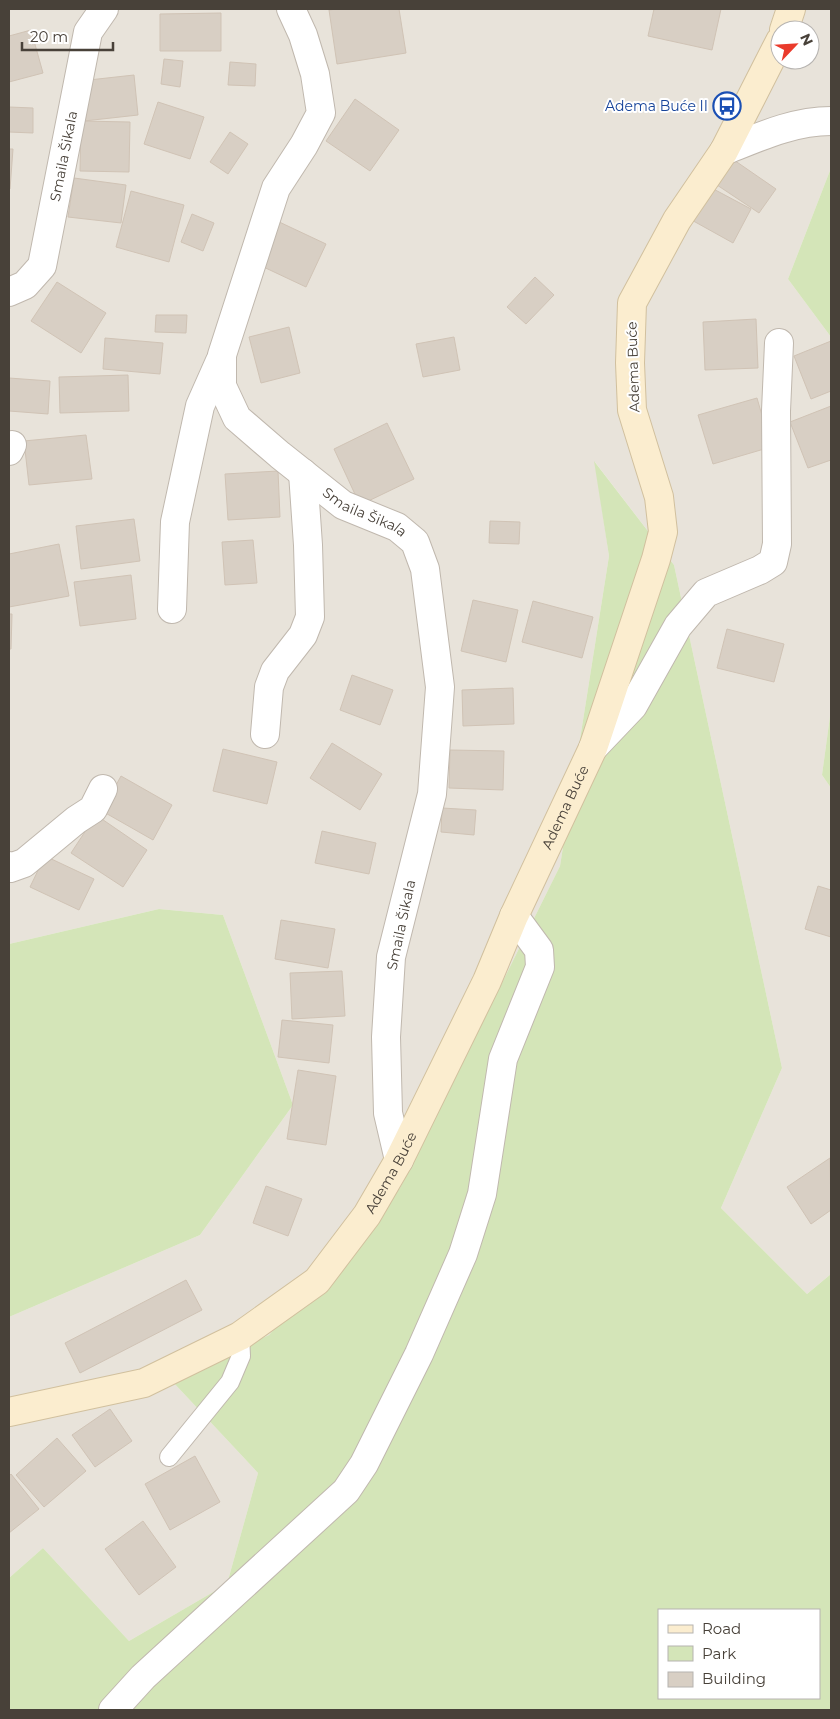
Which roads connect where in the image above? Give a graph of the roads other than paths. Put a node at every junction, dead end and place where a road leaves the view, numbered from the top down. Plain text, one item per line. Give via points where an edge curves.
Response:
1 (104, 9) edge
2 (291, 9) edge
3 (770, 61) edge
4 (831, 121) edge
5 (724, 151) junction
6 (9, 292) edge
7 (779, 343) dead end
8 (222, 355) junction
9 (303, 474) junction
10 (172, 609) dead end
11 (265, 734) dead end
12 (593, 748) junction
13 (103, 790) dead end
14 (9, 866) edge
15 (514, 916) junction
16 (399, 1160) junction
17 (240, 1336) junction
18 (9, 1412) edge
19 (169, 1457) dead end
20 (112, 1710) edge

1 - 6 street, Smaila Šikala via 88,32 42,266 24,285
2 - 8 street, Smaila Šikala via 315,74 320,113 276,188
3 - 5 street, Adema Buće
4 - 5 street via 812,121 773,131
5 - 12 street, Adema Buće via 677,220 632,303 632,410 659,497 663,532
7 - 12 street, Adema Buće via 777,544 773,562 706,593 678,626 633,706
8 - 9 street, Smaila Šikala via 222,386 238,418
8 - 10 street via 200,406 175,522
9 - 11 street via 310,617 303,635 275,671 269,687
9 - 16 street, Smaila Šikala via 343,505 397,527 415,542 425,569 440,688 432,794 391,958 386,1037 388,1114
12 - 15 street, Adema Buće
13 - 14 street via 93,808 24,862
15 - 16 street, Adema Buće via 487,981
15 - 20 street via 539,950 540,967 504,1059 482,1194 459,1263 419,1354 364,1464 346,1490 143,1677
16 - 17 street, Adema Buće via 367,1215 317,1281
17 - 18 street, Adema Buće via 144,1383
17 - 19 lane via 240,1356 230,1382

